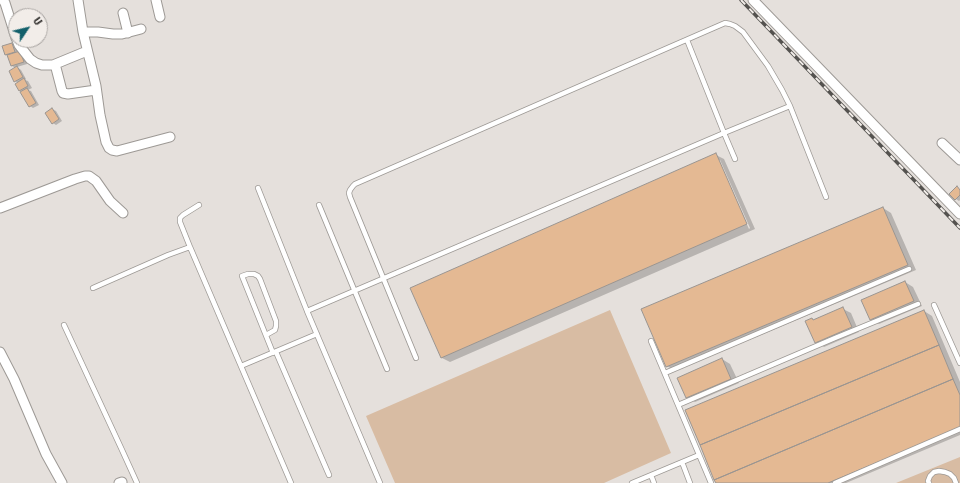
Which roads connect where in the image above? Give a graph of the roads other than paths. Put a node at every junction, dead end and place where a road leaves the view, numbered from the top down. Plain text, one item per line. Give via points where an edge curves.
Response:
1 (3, 0) edge
2 (78, 0) edge
3 (156, 0) edge
4 (754, 0) edge
5 (763, 4) edge
6 (8, 13) edge
7 (123, 13) dead end
8 (160, 18) dead end
9 (141, 29) dead end
10 (83, 32) junction
11 (128, 33) junction
12 (687, 40) junction
13 (22, 48) edge
14 (87, 51) junction
15 (55, 64) junction
16 (96, 90) junction
17 (790, 106) junction
18 (724, 133) junction
19 (170, 137) dead end
20 (942, 143) dead end
21 (735, 159) dead end
22 (960, 160) edge
23 (258, 188) dead end
24 (826, 197) dead end
25 (199, 205) dead end
26 (319, 205) dead end
27 (0, 208) edge
28 (123, 214) dead end
29 (960, 214) edge
30 (190, 247) junction
31 (909, 269) dead end
32 (383, 278) junction
33 (93, 288) dead end
34 (354, 290) junction
35 (918, 304) dead end
36 (934, 306) dead end
37 (307, 311) junction
38 (64, 325) dead end
39 (317, 334) junction
40 (266, 335) junction
41 (651, 341) dead end
42 (0, 352) edge
43 (274, 352) junction
44 (416, 358) dead end
45 (960, 363) edge
46 (241, 366) junction
47 (387, 370) dead end
48 (665, 373) junction
49 (678, 405) junction
50 (960, 429) edge
51 (699, 455) junction
52 (682, 462) junction
53 (329, 475) dead end
54 (651, 475) junction
55 (62, 483) edge
56 (119, 483) edge
57 (122, 483) edge
58 (136, 483) edge
59 (291, 483) edge
60 (380, 483) edge
61 (632, 483) edge
62 (654, 483) edge
63 (690, 483) edge
64 (711, 483) edge
65 (835, 483) edge
66 (929, 483) edge
67 (956, 483) edge

1 - 6 street
2 - 10 street
3 - 8 street
4 - 5 street
5 - 29 street
7 - 11 street
9 - 11 street
10 - 11 street via 116,35
10 - 14 street
12 - 17 lane via 725,24 740,29 768,66
12 - 18 lane
12 - 32 lane via 355,184 350,190 350,197
13 - 15 street via 36,63 48,66
14 - 15 street
14 - 16 street
15 - 16 street via 63,94
16 - 19 street via 106,142 112,150 117,151
17 - 18 lane
17 - 24 lane
18 - 21 lane
18 - 32 lane
20 - 22 street
23 - 37 lane
25 - 30 lane via 180,218
26 - 34 lane
27 - 28 street via 89,176
30 - 33 lane
30 - 46 lane
31 - 48 lane
32 - 34 lane
32 - 44 lane
34 - 37 lane
34 - 47 lane
35 - 49 lane
36 - 45 lane
37 - 39 lane
38 - 58 lane
39 - 43 lane
39 - 60 lane
40 - 40 lane via 275,330 276,321 260,279 254,274 242,276
40 - 43 lane
41 - 48 lane
42 - 55 street via 46,454
43 - 46 lane
43 - 53 lane
46 - 59 lane
48 - 49 lane
49 - 51 lane
50 - 65 lane
51 - 52 lane
51 - 64 lane
52 - 54 lane
52 - 63 lane
54 - 61 lane
54 - 62 lane
56 - 57 street
66 - 67 lane via 930,476 939,471 950,474

